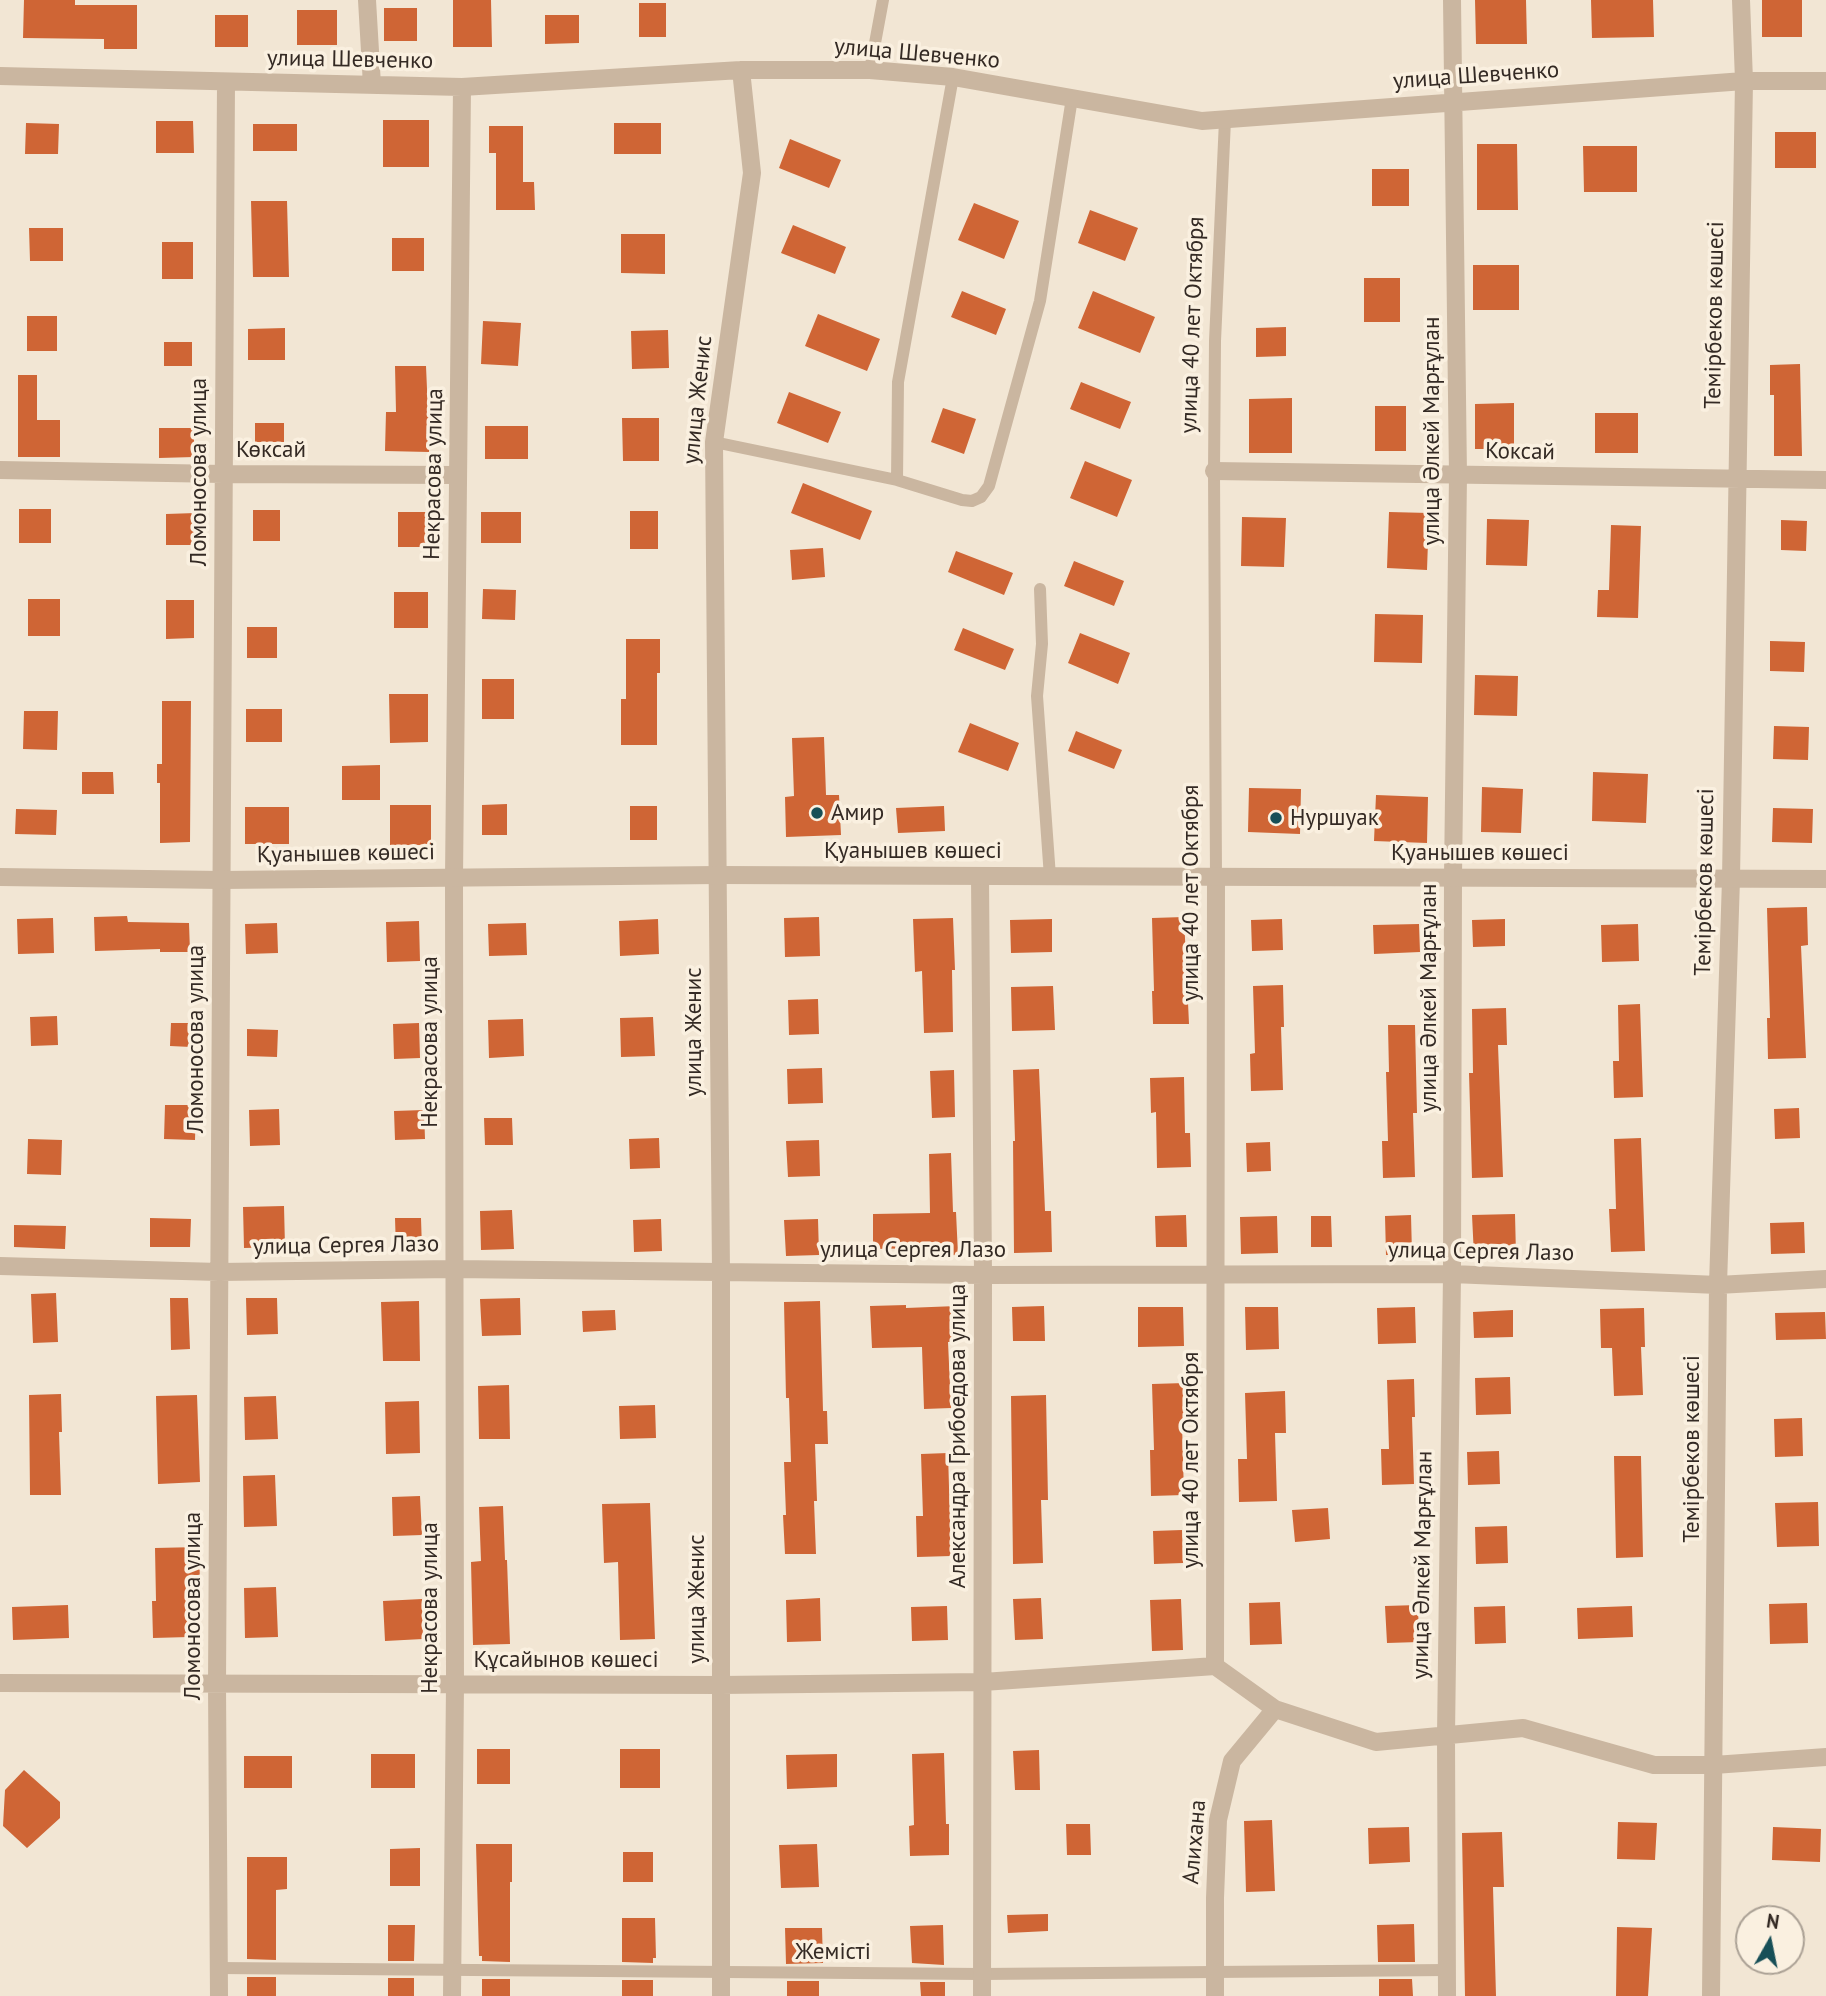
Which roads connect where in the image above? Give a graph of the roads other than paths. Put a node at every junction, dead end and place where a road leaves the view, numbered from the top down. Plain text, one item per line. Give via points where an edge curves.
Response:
1 (367, 0) edge
2 (883, 0) edge
3 (1452, 0) edge
4 (1741, 0) edge
5 (741, 70) junction
6 (870, 70) junction
7 (0, 76) edge
8 (953, 77) junction
9 (1744, 81) junction
10 (1826, 81) edge
11 (226, 82) junction
12 (372, 85) junction
13 (462, 87) junction
14 (1072, 98) junction
15 (1454, 103) junction
16 (1225, 120) junction
17 (714, 442) junction
18 (0, 470) edge
19 (1213, 471) junction
20 (223, 474) junction
21 (458, 475) junction
22 (1458, 475) junction
23 (897, 480) junction
24 (1737, 480) junction
25 (1826, 480) edge
26 (1040, 589) dead end
27 (718, 874) junction
28 (980, 876) junction
29 (0, 877) edge
30 (454, 877) junction
31 (1050, 877) junction
32 (1453, 877) junction
33 (1216, 878) junction
34 (1826, 878) edge
35 (1731, 879) junction
36 (221, 880) junction
37 (0, 1266) edge
38 (454, 1269) junction
39 (219, 1272) junction
40 (721, 1273) junction
41 (1452, 1274) junction
42 (983, 1275) junction
43 (1215, 1275) junction
44 (1826, 1279) edge
45 (1718, 1285) junction
46 (1215, 1666) junction
47 (983, 1682) junction
48 (0, 1683) edge
49 (217, 1684) junction
50 (455, 1684) junction
51 (721, 1685) junction
52 (1275, 1709) junction
53 (1446, 1735) junction
54 (1826, 1758) edge
55 (1714, 1765) junction
56 (219, 1968) junction
57 (453, 1970) junction
58 (1446, 1970) junction
59 (1215, 1972) junction
60 (722, 1973) junction
61 (982, 1974) junction
62 (219, 1996) edge
63 (452, 1996) edge
64 (722, 1996) edge
65 (982, 1996) edge
66 (1215, 1996) edge
67 (1447, 1996) edge
68 (1711, 1996) edge

1 - 12 street
2 - 6 lane
3 - 15 street, улица Әлкей Марғұлан
4 - 9 street, Темірбеков көшесі
5 - 6 street, улица Шевченко
5 - 13 street, улица Шевченко
5 - 17 street, улица Женис via 752,173
6 - 8 street, улица Шевченко
7 - 11 street, улица Шевченко
8 - 14 street, улица Шевченко
8 - 23 lane via 898,382
9 - 10 street, улица Шевченко
9 - 15 street, улица Шевченко
9 - 24 street, Темірбеков көшесі
11 - 12 street, улица Шевченко
11 - 20 street, Ломоносова улица
12 - 13 street, улица Шевченко
13 - 21 street, Некрасова улица
14 - 16 street, улица Шевченко via 1202,121
14 - 23 lane via 1040,302 989,486 981,498 972,501
15 - 16 street, улица Шевченко
15 - 22 street, улица Әлкей Марғұлан
16 - 19 lane, улица 40 лет Октября
17 - 23 lane
17 - 27 street, улица Женис
18 - 20 street, Көксай
19 - 22 street, Коксай
19 - 33 lane, улица 40 лет Октября
20 - 21 street, Көксай
20 - 36 street, Ломоносова улица
21 - 30 street, Некрасова улица
22 - 24 street, Коксай
22 - 32 street, улица Әлкей Марғұлан
24 - 25 street, Коксай
24 - 35 street, Темірбеков көшесі
26 - 31 lane via 1042,644 1037,696
27 - 28 street, Қуанышев көшесі
27 - 30 street, Қуанышев көшесі
27 - 40 street, улица Женис
28 - 31 street, Қуанышев көшесі
28 - 42 street, Александра Грибоедова улица
29 - 36 street, Қуанышев көшесі
30 - 36 street, Қуанышев көшесі
30 - 38 street, Некрасова улица
31 - 33 street, Қуанышев көшесі
32 - 33 street, Қуанышев көшесі
32 - 35 street, Қуанышев көшесі
32 - 41 street, улица Әлкей Марғұлан
33 - 43 street, улица 40 лет Октября
34 - 35 street, Қуанышев көшесі
35 - 45 street, Темірбеков көшесі
36 - 39 street, Ломоносова улица
37 - 39 street, улица Сергея Лазо
38 - 39 street, улица Сергея Лазо
38 - 40 street, улица Сергея Лазо
38 - 50 street, Некрасова улица
39 - 49 street, Ломоносова улица
40 - 42 street, улица Сергея Лазо
40 - 51 street, улица Женис
41 - 43 street, улица Сергея Лазо
41 - 45 street, улица Сергея Лазо
41 - 53 street, улица Әлкей Марғұлан
42 - 43 street, улица Сергея Лазо
42 - 47 street, Александра Грибоедова улица
43 - 46 street, улица 40 лет Октября
44 - 45 street, улица Сергея Лазо
45 - 55 street, Темірбеков көшесі
46 - 47 street, Құсайынов көшесі
46 - 52 street
47 - 51 street, Құсайынов көшесі
47 - 61 street, Александра Грибоедова улица
48 - 49 street, Құсайынов көшесі
49 - 50 street, Құсайынов көшесі
49 - 56 street, Ломоносова улица
50 - 51 street, Құсайынов көшесі
50 - 57 street, Некрасова улица
51 - 60 street, улица Женис
52 - 53 street via 1376,1742
52 - 59 street, Алихана via 1232,1761 1217,1820
53 - 55 street via 1523,1728 1654,1765
53 - 58 street, улица Әлкей Марғұлан
54 - 55 street
55 - 68 street, Темірбеков көшесі
56 - 57 lane, Жемісті
56 - 62 street, Ломоносова улица
57 - 60 lane, Жемісті
57 - 63 street, Некрасова улица
58 - 59 lane, Жемісті
58 - 67 street, улица Әлкей Марғұлан
59 - 61 lane, Жемісті
59 - 66 street, Алихана
60 - 61 lane, Жемісті
60 - 64 street, улица Женис
61 - 65 street, Александра Грибоедова улица

